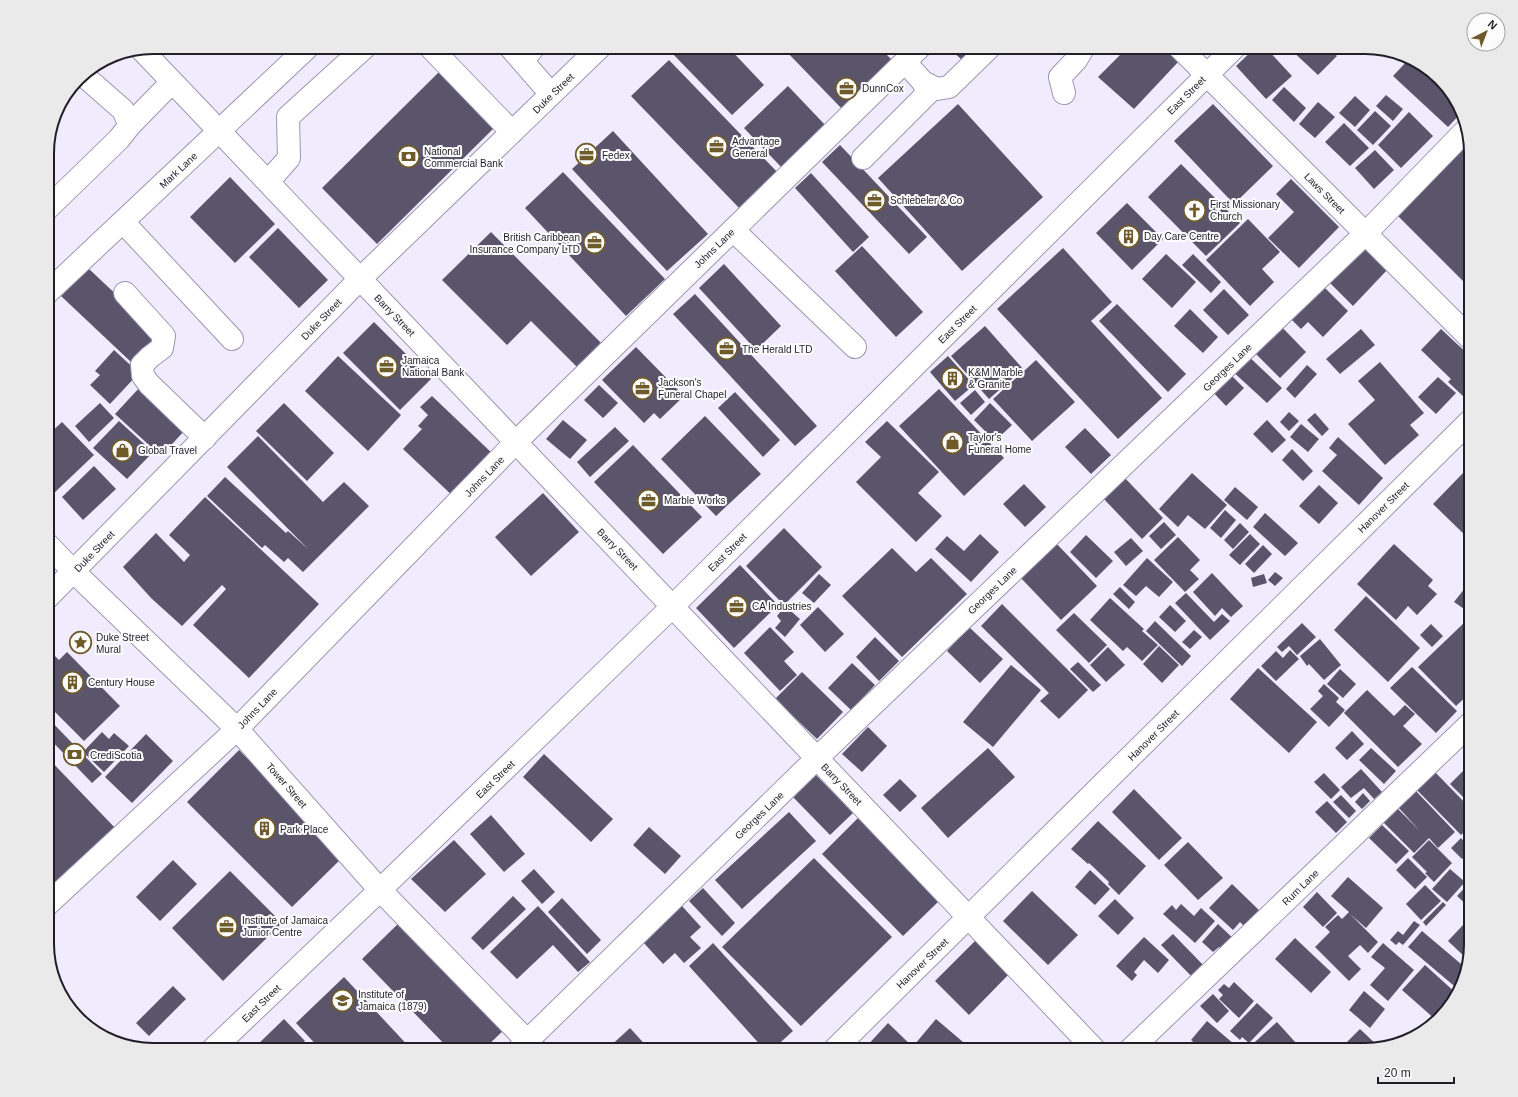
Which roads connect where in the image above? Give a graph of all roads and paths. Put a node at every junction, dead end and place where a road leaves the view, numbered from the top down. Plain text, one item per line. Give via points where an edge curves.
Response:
1 (146, 54) edge
2 (301, 54) edge
3 (357, 54) edge
4 (437, 54) edge
5 (523, 54) edge
6 (593, 54) edge
7 (913, 54) edge
8 (983, 54) edge
9 (1080, 54) edge
10 (1186, 54) edge
11 (1227, 54) edge
12 (905, 62) junction
13 (1206, 75) junction
14 (88, 78) edge
15 (172, 82) junction
16 (923, 82) junction
17 (1064, 93) dead end
18 (551, 94) junction
19 (130, 125) junction
20 (219, 131) junction
21 (512, 132) junction
22 (1462, 134) edge
23 (863, 158) dead end
24 (268, 182) junction
25 (54, 202) edge
26 (123, 222) junction
27 (733, 230) junction
28 (1366, 233) junction
29 (360, 279) junction
30 (54, 286) edge
31 (125, 293) dead end
32 (1464, 332) edge
33 (232, 339) dead end
34 (855, 347) dead end
35 (1464, 427) edge
36 (205, 438) junction
37 (516, 442) junction
38 (54, 551) edge
39 (74, 572) junction
40 (54, 591) edge
41 (673, 606) junction
42 (237, 729) junction
43 (1464, 730) edge
44 (817, 758) junction
45 (380, 890) junction
46 (54, 899) edge
47 (970, 917) junction
48 (219, 1043) edge
49 (523, 1043) edge
50 (531, 1043) edge
51 (841, 1043) edge
52 (1089, 1043) edge
53 (1137, 1043) edge

1 - 15 street, Barry Street
2 - 20 street, Mark Lane
3 - 24 street via 288,117 289,158
4 - 21 street
5 - 18 street
6 - 18 street, Duke Street
7 - 12 street, Johns Lane
8 - 16 street via 949,87 937,89
9 - 17 street via 1060,78
10 - 13 street, Laws Street
11 - 13 street, East Street
12 - 16 street
12 - 27 street, Johns Lane
13 - 28 street, Laws Street
13 - 41 street, East Street
14 - 19 street via 123,110
15 - 19 street
15 - 20 street, Barry Street
16 - 23 street via 928,93
18 - 21 street, Duke Street
19 - 25 street
20 - 24 street, Barry Street
20 - 26 street, Mark Lane
21 - 29 street, Duke Street
22 - 28 street, Georges Lane
24 - 29 street, Barry Street
26 - 30 street, Mark Lane
26 - 33 street
27 - 34 street
27 - 37 street, Johns Lane
28 - 32 street, Laws Street
28 - 44 street, Georges Lane
29 - 36 street, Duke Street
29 - 37 street, Barry Street
31 - 36 street via 164,336 162,348 142,365 143,376
35 - 47 street, Hanover Street
36 - 39 street, Duke Street
37 - 41 street, Barry Street
37 - 42 street, Johns Lane
38 - 39 street, Tower Street
39 - 40 street, Duke Street
39 - 42 street, Tower Street
41 - 44 street, Barry Street
41 - 45 street, East Street
42 - 45 street, Tower Street
42 - 46 street, Johns Lane
43 - 53 street, Rum Lane
44 - 47 street, Barry Street
44 - 50 street, Georges Lane
45 - 48 street, East Street
45 - 49 street, Tower Street
47 - 51 street, Hanover Street
47 - 52 street, Barry Street

